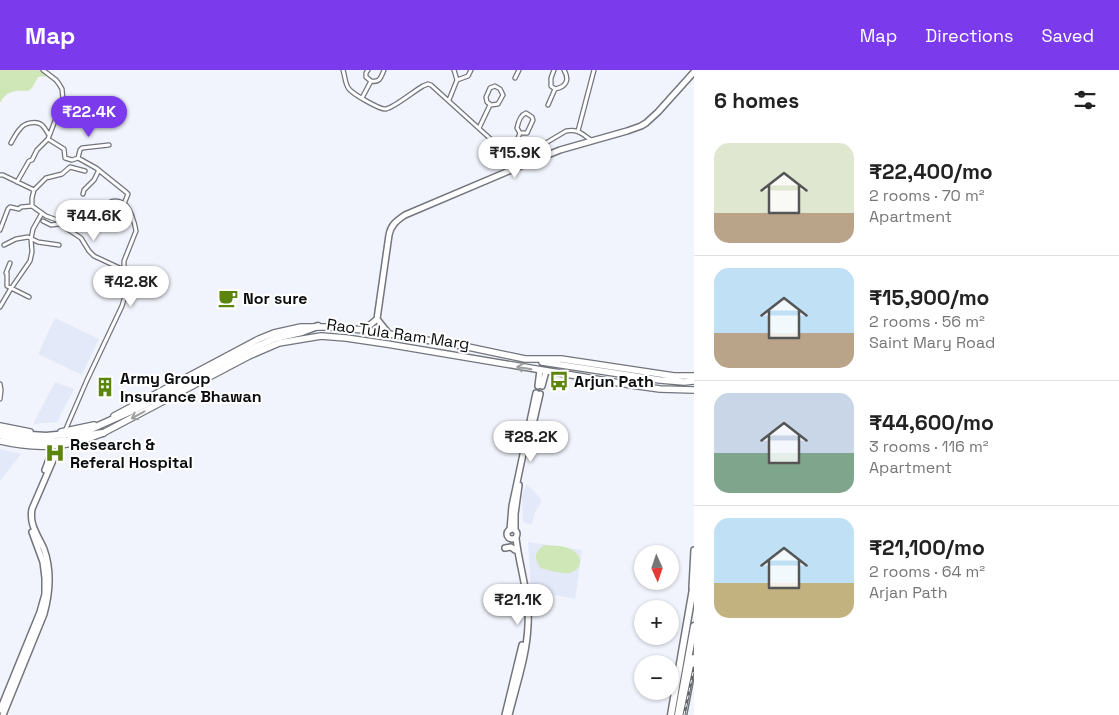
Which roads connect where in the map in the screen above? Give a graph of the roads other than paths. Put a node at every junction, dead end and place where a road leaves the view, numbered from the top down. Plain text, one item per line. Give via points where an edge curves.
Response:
1 (44, 70) edge
2 (343, 70) edge
3 (368, 70) edge
4 (384, 70) edge
5 (454, 70) edge
6 (472, 70) edge
7 (519, 70) edge
8 (554, 70) edge
9 (564, 70) edge
10 (594, 70) edge
11 (694, 72) edge
12 (515, 78) dead end
13 (457, 80) junction
14 (371, 81) junction
15 (555, 89) junction
16 (362, 98) junction
17 (449, 100) junction
18 (490, 105) junction
19 (548, 105) dead end
20 (479, 128) junction
21 (578, 131) junction
22 (520, 133) junction
23 (49, 137) junction
24 (591, 140) junction
25 (11, 143) dead end
26 (110, 145) dead end
27 (510, 155) junction
28 (78, 158) junction
29 (99, 170) junction
30 (85, 171) dead end
31 (0, 175) edge
32 (16, 182) junction
33 (34, 190) junction
34 (83, 194) dead end
35 (124, 204) junction
36 (32, 206) junction
37 (42, 213) junction
38 (43, 221) dead end
39 (58, 222) junction
40 (0, 230) edge
41 (31, 238) junction
42 (4, 245) dead end
43 (59, 245) dead end
44 (10, 263) dead end
45 (124, 270) junction
46 (11, 288) junction
47 (28, 297) dead end
48 (1, 302) edge
49 (0, 307) edge
50 (378, 320) junction
51 (318, 326) junction
52 (364, 330) junction
53 (389, 334) junction
54 (525, 359) junction
55 (543, 371) junction
56 (694, 376) edge
57 (694, 381) edge
58 (0, 384) edge
59 (540, 386) dead end
60 (694, 390) edge
61 (538, 394) dead end
62 (0, 398) edge
63 (0, 428) edge
64 (65, 432) junction
65 (103, 433) junction
66 (0, 435) edge
67 (0, 441) edge
68 (61, 445) junction
69 (48, 446) junction
70 (53, 457) junction
71 (31, 526) junction
72 (512, 530) junction
73 (514, 539) junction
74 (505, 548) dead end
75 (515, 550) junction
76 (694, 550) edge
77 (694, 583) edge
78 (691, 601) junction
79 (694, 626) edge
80 (694, 658) edge
81 (0, 710) edge
82 (3, 715) edge
83 (505, 715) edge
84 (509, 715) edge
85 (671, 715) edge
86 (678, 715) edge
87 (683, 715) edge

1 - 23 street via 56,80 63,95
2 - 16 street via 350,90
3 - 14 street via 366,77
4 - 14 street via 379,80
5 - 13 street
6 - 13 street via 468,76
7 - 12 street
8 - 15 street via 550,82
9 - 15 street via 566,83
10 - 21 street
11 - 24 main road via 646,123
13 - 17 street
14 - 16 street
15 - 19 street
16 - 17 street via 383,110 431,84
17 - 20 street
18 - 18 street via 486,99 488,90 498,87 502,92 499,102
18 - 20 street
20 - 27 street
21 - 24 street
21 - 27 street via 566,131 524,156
22 - 22 street via 517,128 522,116 529,114 533,120 528,131
22 - 27 street
23 - 25 street via 41,124 31,122 19,129
23 - 28 street via 64,149 65,158
23 - 32 street
24 - 50 main road via 523,165 397,220 389,235
26 - 28 street via 83,148
28 - 29 street
29 - 34 street
29 - 35 street via 128,194
30 - 33 street via 70,167 62,174 46,178
31 - 32 street
32 - 33 street
33 - 36 street
35 - 39 street via 111,201 97,212 61,215
35 - 45 street via 136,231
36 - 37 street
36 - 40 street via 10,207
37 - 39 street
37 - 41 street
38 - 39 street via 50,225
39 - 45 street via 81,238 94,256
41 - 42 street via 21,238
41 - 43 street
41 - 46 street via 30,261
44 - 46 street via 6,272 7,286
45 - 64 street via 127,289 122,306
46 - 47 street
46 - 48 street
48 - 49 street
50 - 52 main road
50 - 53 main road
51 - 52 main road, Rao Tula Ram Marg
51 - 63 highway via 276,338 247,351 91,429 46,436 15,434
51 - 64 main road, Rao Tula Ram Marg via 274,333 106,420
52 - 53 main road, Rao Tula Ram Marg
53 - 54 main road, Rao Tula Ram Marg
54 - 56 main road, Rao Tula Ram Marg via 561,359 674,376
54 - 57 main road via 660,380
55 - 59 main road
55 - 60 main road, Rao Tula Ram Marg via 660,389
55 -> 65 main road, Rao Tula Ram Marg via 346,338 312,337 279,343 249,356
58 - 62 street
61 - 72 main road via 512,506
63 - 64 main road, Rao Tula Ram Marg via 34,433
65 - 66 highway via 37,442
65 - 68 main road, Rao Tula Ram Marg
67 - 69 main road, Rao Tula Ram Marg
68 - 69 main road, Rao Tula Ram Marg
68 - 70 main road
69 - 70 main road
70 - 71 main road via 37,493 30,517
71 - 81 main road via 43,562 45,589 40,612
71 - 82 main road via 46,555 50,591 44,614
72 - 73 main road via 517,534
72 - 73 main road via 507,536
73 - 75 main road
73 - 84 main road via 524,580 528,626
74 - 75 main road
75 - 83 main road via 526,628
76 - 78 main road
77 - 78 highway
78 - 85 highway
79 - 86 highway
80 - 87 highway

